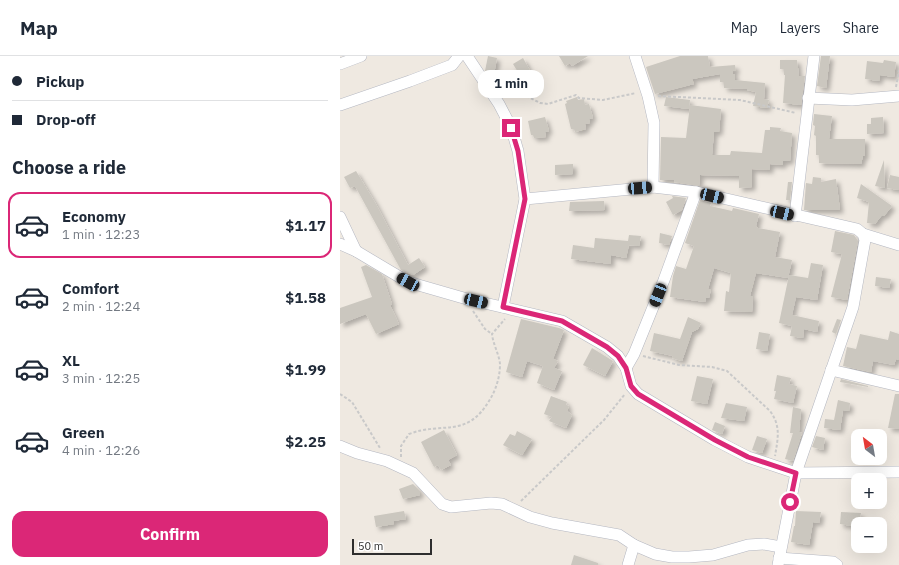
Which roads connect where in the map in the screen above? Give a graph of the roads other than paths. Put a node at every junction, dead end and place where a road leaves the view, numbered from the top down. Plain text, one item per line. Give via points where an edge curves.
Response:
1 (360, 56) edge
2 (459, 56) edge
3 (467, 56) edge
4 (635, 56) edge
5 (814, 56) edge
6 (340, 64) edge
7 (897, 96) edge
8 (808, 98) junction
9 (340, 105) edge
10 (654, 187) junction
11 (696, 192) junction
12 (525, 199) junction
13 (795, 216) junction
14 (340, 217) edge
15 (863, 234) junction
16 (340, 244) edge
17 (899, 245) edge
18 (356, 251) junction
19 (509, 308) junction
20 (626, 368) junction
21 (831, 370) junction
22 (899, 386) edge
23 (340, 446) edge
24 (899, 472) edge
25 (796, 473) junction
26 (634, 545) junction
27 (781, 547) junction
28 (778, 562) edge
29 (628, 565) edge
30 (837, 565) edge

1 - 6 street
2 - 9 street via 452,65
3 - 12 street via 511,128 518,151
4 - 10 street via 648,93 654,123
5 - 8 street
7 - 8 street via 852,100
8 - 13 street
10 - 11 street
10 - 12 street
11 - 13 street
11 - 20 street via 634,354
12 - 19 street
13 - 15 street via 856,229
14 - 18 street
15 - 17 street
15 - 21 street via 865,240 853,307
16 - 18 street
18 - 19 street via 408,282
19 - 20 street via 562,321 607,347 618,356
20 - 25 street via 631,386 638,394 748,457
21 - 22 street
21 - 25 street
23 - 26 street via 388,461 413,473 442,504 451,507 502,504 552,523 619,535
24 - 25 street
25 - 27 street
26 - 27 street via 655,554 672,557 713,555 748,545
26 - 29 street
27 - 28 street
28 - 30 street via 833,562

